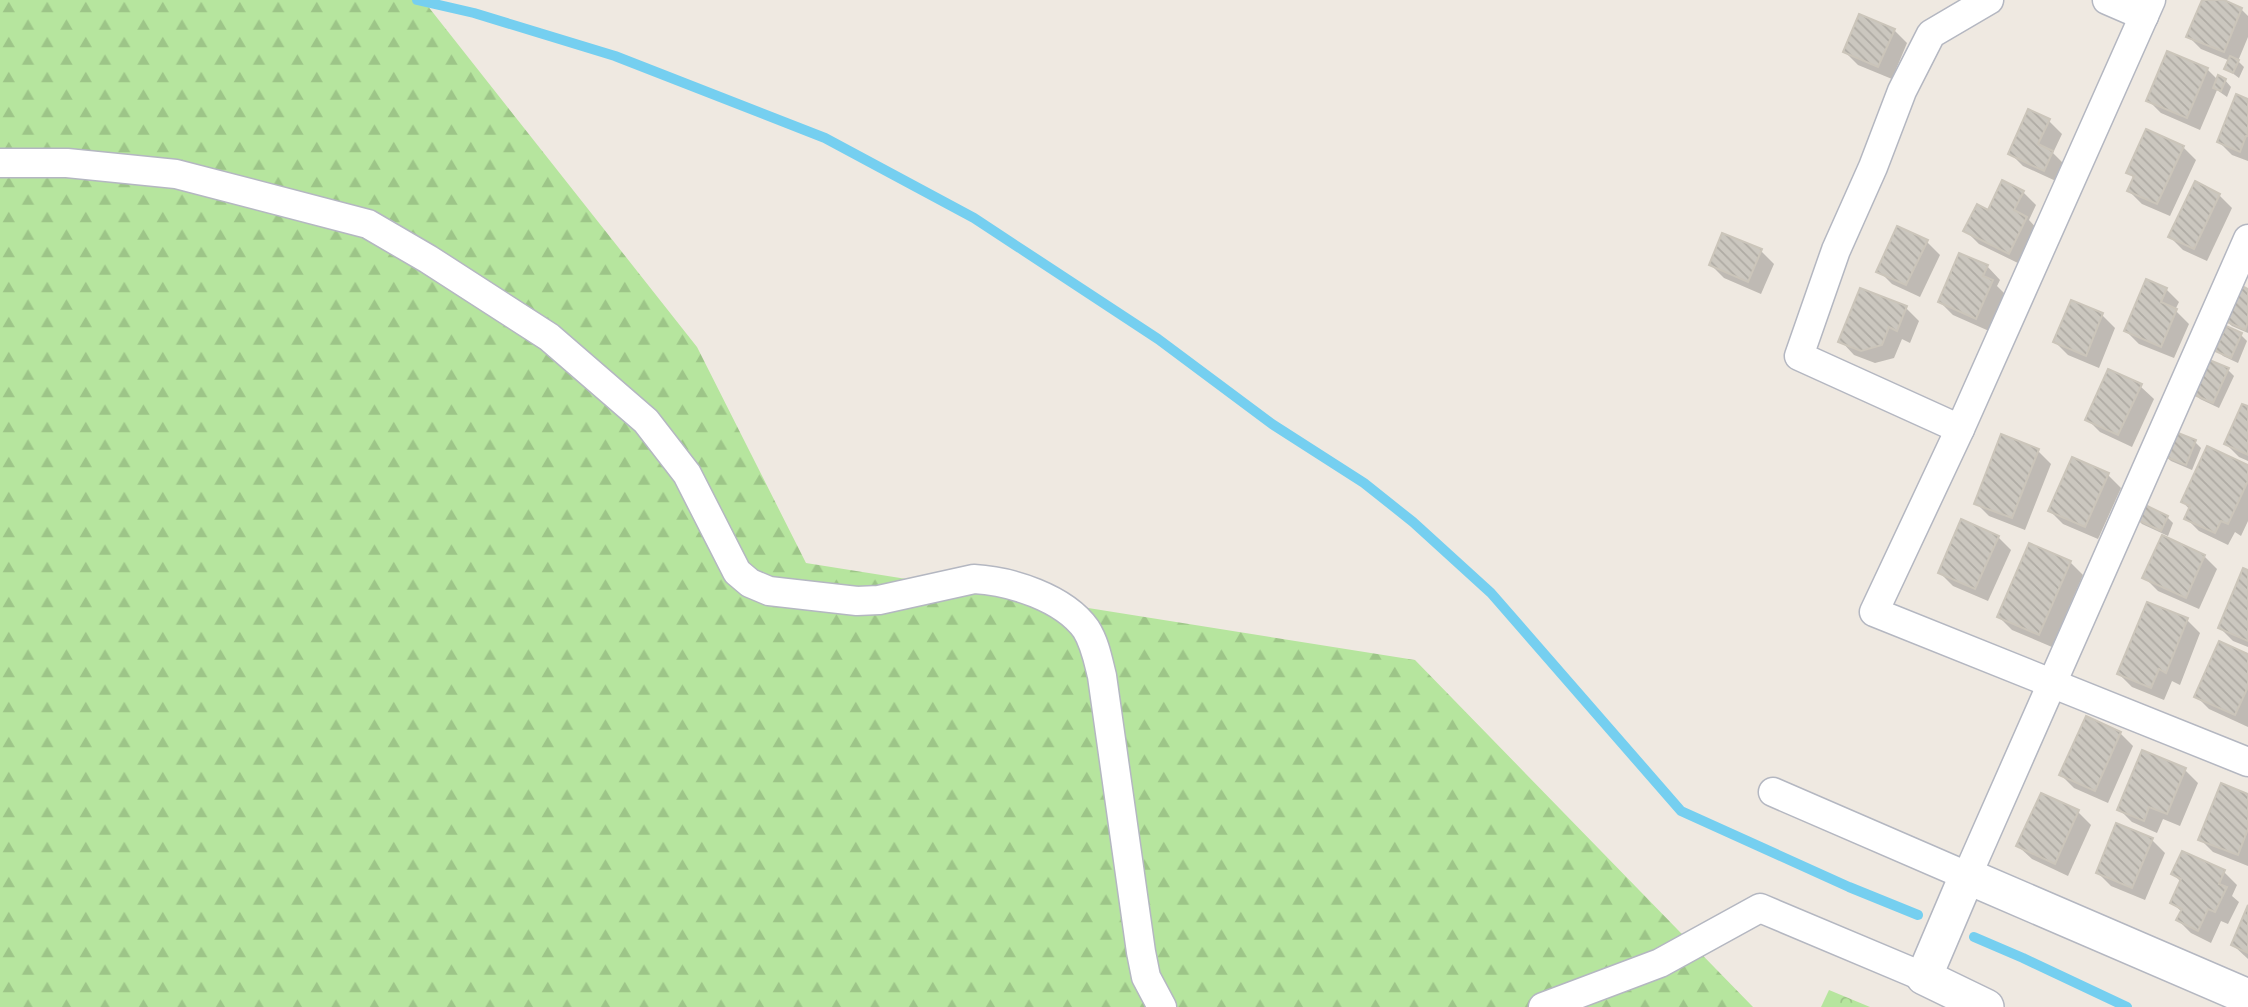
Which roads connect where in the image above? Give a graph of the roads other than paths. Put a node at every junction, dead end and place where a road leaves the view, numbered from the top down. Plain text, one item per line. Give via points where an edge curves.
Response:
1 (1989, 0) edge
2 (2107, 0) edge
3 (2147, 8) edge
4 (0, 163) edge
5 (2248, 239) edge
6 (1960, 429) junction
7 (2052, 682) junction
8 (2248, 762) edge
9 (1773, 792) dead end
10 (1967, 876) junction
11 (1924, 978) junction
12 (2248, 997) edge
13 (1978, 1005) edge
14 (1162, 1007) edge
15 (1544, 1007) edge

1 - 6 street via 1931,34 1902,91 1836,250 1799,356
2 - 3 street
3 - 6 street
4 - 14 street via 67,163 176,174 368,224 549,337 646,421 687,474 737,572 769,591 879,600 974,579 990,580 1033,592 1075,615 1088,631 1102,676 1141,951 1146,977
5 - 7 street
6 - 7 street via 1874,612
7 - 8 street
7 - 10 street
9 - 10 street
10 - 11 street
10 - 12 street
11 - 13 street
11 - 15 street via 1760,908 1660,963

